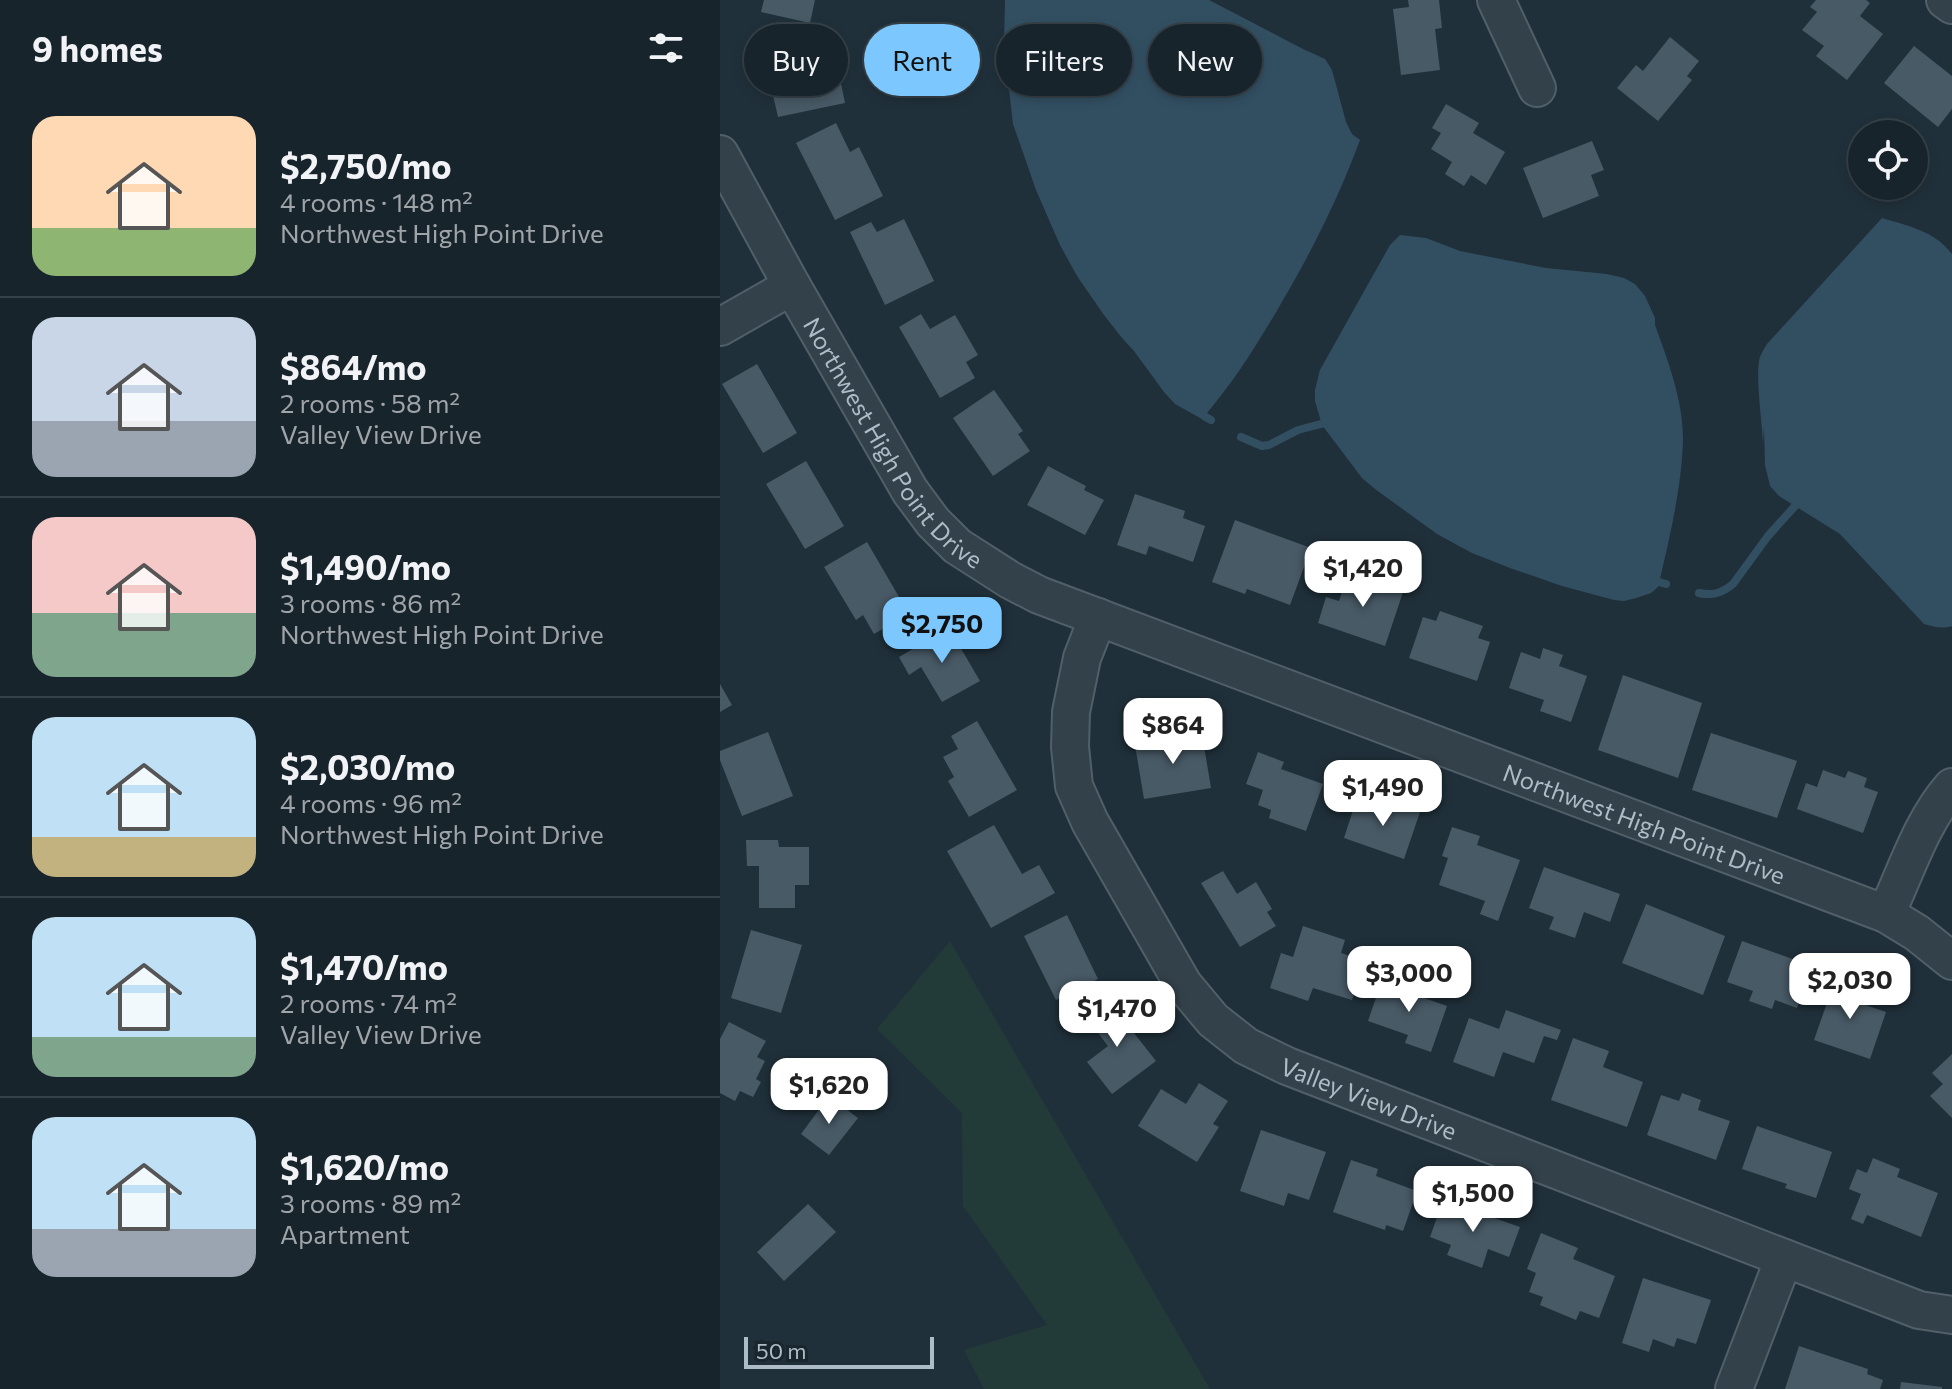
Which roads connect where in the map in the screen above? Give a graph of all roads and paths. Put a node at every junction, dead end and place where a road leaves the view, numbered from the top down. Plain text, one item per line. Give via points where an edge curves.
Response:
1 (1496, 0) edge
2 (1945, 0) edge
3 (1952, 5) edge
4 (1537, 88) dead end
5 (720, 154) edge
6 (792, 286) junction
7 (720, 327) edge
8 (1098, 617) junction
9 (1952, 787) edge
10 (1886, 914) junction
11 (1952, 961) edge
12 (1784, 1258) junction
13 (1952, 1315) edge
14 (1734, 1389) edge

1 - 4 street
2 - 3 street
5 - 6 street, Northwest High Point Drive
6 - 7 street
6 - 8 street, Northwest High Point Drive via 933,522 957,546 1010,580
8 - 10 street, Northwest High Point Drive
8 - 12 street, Valley View Drive via 1082,658 1071,712 1074,786 1183,984 1213,1020 1246,1046 1287,1066
9 - 10 street via 1924,832
10 - 11 street, Northwest High Point Drive
12 - 13 street, Valley View Drive via 1919,1310
12 - 14 street

